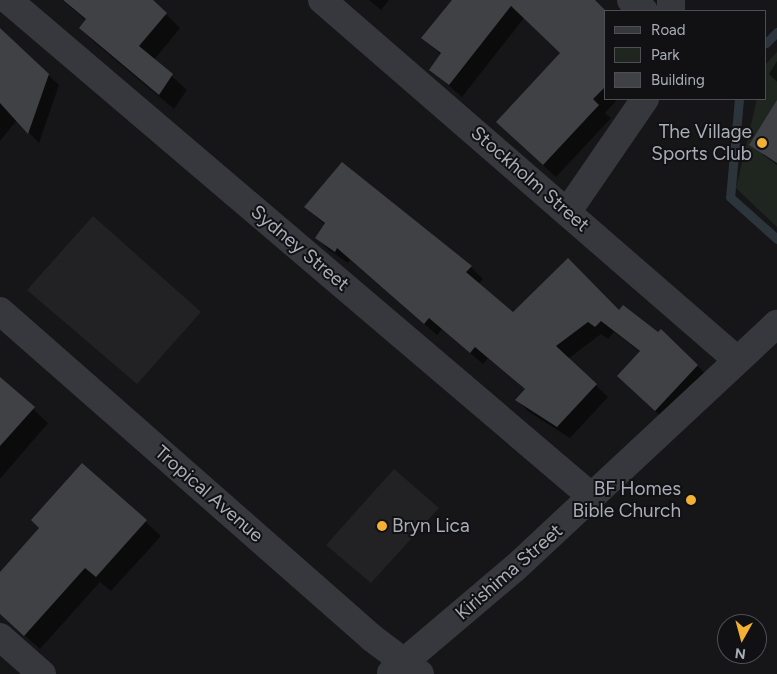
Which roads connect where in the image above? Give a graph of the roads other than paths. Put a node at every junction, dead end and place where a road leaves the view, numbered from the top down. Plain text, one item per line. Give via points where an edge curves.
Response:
1 (8, 0) edge
2 (322, 0) edge
3 (631, 0) edge
4 (643, 10) edge
5 (644, 100) edge
6 (568, 211) junction
7 (0, 311) edge
8 (777, 324) edge
9 (736, 359) junction
10 (592, 496) junction
11 (0, 637) edge
12 (405, 670) edge
13 (42, 674) edge

1 - 10 street, Sydney Street
2 - 6 street, Stockholm Street
3 - 4 street
5 - 6 street
6 - 9 street, Stockholm Street
7 - 12 street, Tropical Avenue
8 - 9 street, Kirishima Street
9 - 10 street, Kirishima Street
10 - 12 street, Kirishima Street
11 - 13 street

